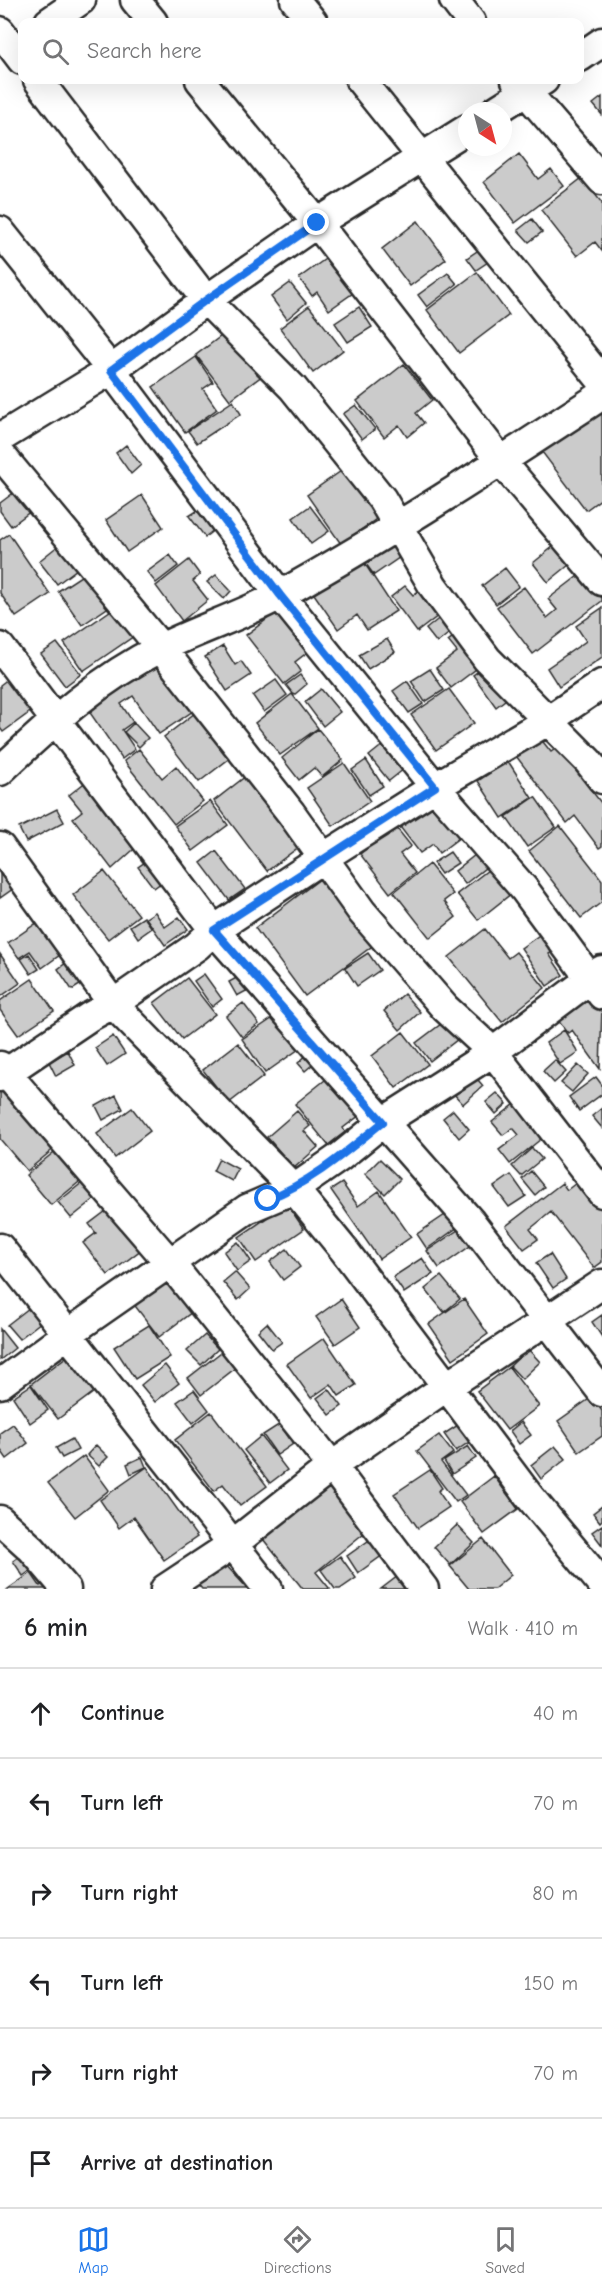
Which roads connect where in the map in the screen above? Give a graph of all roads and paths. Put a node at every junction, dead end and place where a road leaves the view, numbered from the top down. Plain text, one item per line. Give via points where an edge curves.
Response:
1 (81, 0) edge
2 (135, 0) edge
3 (295, 0) edge
4 (454, 0) edge
5 (55, 18) edge
6 (150, 18) edge
7 (310, 18) edge
8 (468, 18) edge
9 (602, 42) edge
10 (584, 54) edge
11 (41, 84) edge
12 (203, 84) edge
13 (363, 84) edge
14 (528, 84) edge
15 (506, 102) edge
16 (458, 135) edge
17 (423, 156) junction
18 (602, 180) edge
19 (317, 223) junction
20 (0, 231) edge
21 (206, 300) junction
22 (111, 370) junction
23 (602, 381) edge
24 (602, 395) edge
25 (0, 438) edge
26 (0, 454) edge
27 (501, 461) junction
28 (396, 526) junction
29 (602, 581) edge
30 (280, 595) junction
31 (0, 646) edge
32 (161, 648) junction
33 (602, 684) edge
34 (54, 719) junction
35 (549, 720) junction
36 (0, 771) edge
37 (602, 780) edge
38 (435, 787) junction
39 (0, 847) edge
40 (323, 858) junction
41 (214, 930) junction
42 (598, 981) edge
43 (113, 1004) junction
44 (493, 1052) junction
45 (2, 1072) edge
46 (383, 1122) junction
47 (294, 1189) junction
48 (602, 1193) edge
49 (0, 1248) edge
50 (169, 1262) junction
51 (602, 1284) edge
52 (546, 1320) junction
53 (69, 1333) junction
54 (0, 1384) edge
55 (446, 1387) junction
56 (602, 1392) edge
57 (332, 1466) junction
58 (0, 1520) edge
59 (233, 1544) junction
60 (602, 1584) edge
61 (66, 1589) edge
62 (165, 1589) edge
63 (268, 1589) edge
64 (424, 1589) edge

1 - 5 street
2 - 6 street
3 - 7 street
4 - 8 street
9 - 10 street
11 - 21 street
12 - 19 street
13 - 17 street
14 - 15 street
14 - 18 street
16 - 17 street
17 - 19 street
17 - 23 street
19 - 21 street
19 - 27 street
20 - 22 street
21 - 22 street
21 - 28 street via 293,388 382,499
22 - 25 street
22 - 30 street
24 - 27 street
26 - 32 street
27 - 28 street
27 - 29 street
28 - 30 street
28 - 35 street via 433,586 487,659
30 - 32 street
30 - 38 street
31 - 34 street
32 - 34 street via 104,680
32 - 40 street
33 - 35 street
34 - 36 street
34 - 41 street
35 - 37 street
35 - 38 street
38 - 40 street
38 - 42 street
39 - 43 street
40 - 41 street
40 - 44 street via 362,912 437,1000
41 - 43 street
41 - 46 street
42 - 44 street
43 - 45 street
43 - 47 street
44 - 46 street
44 - 48 street
45 - 50 street
46 - 47 street
46 - 52 street via 471,1222
47 - 50 street via 247,1209
47 - 55 street
49 - 53 street
50 - 53 street
50 - 57 street
51 - 52 street
52 - 55 street
52 - 56 street
53 - 54 street
53 - 59 street
55 - 57 street
55 - 60 street
57 - 59 street
57 - 64 street
58 - 61 street via 32,1549
59 - 62 street
59 - 63 street

